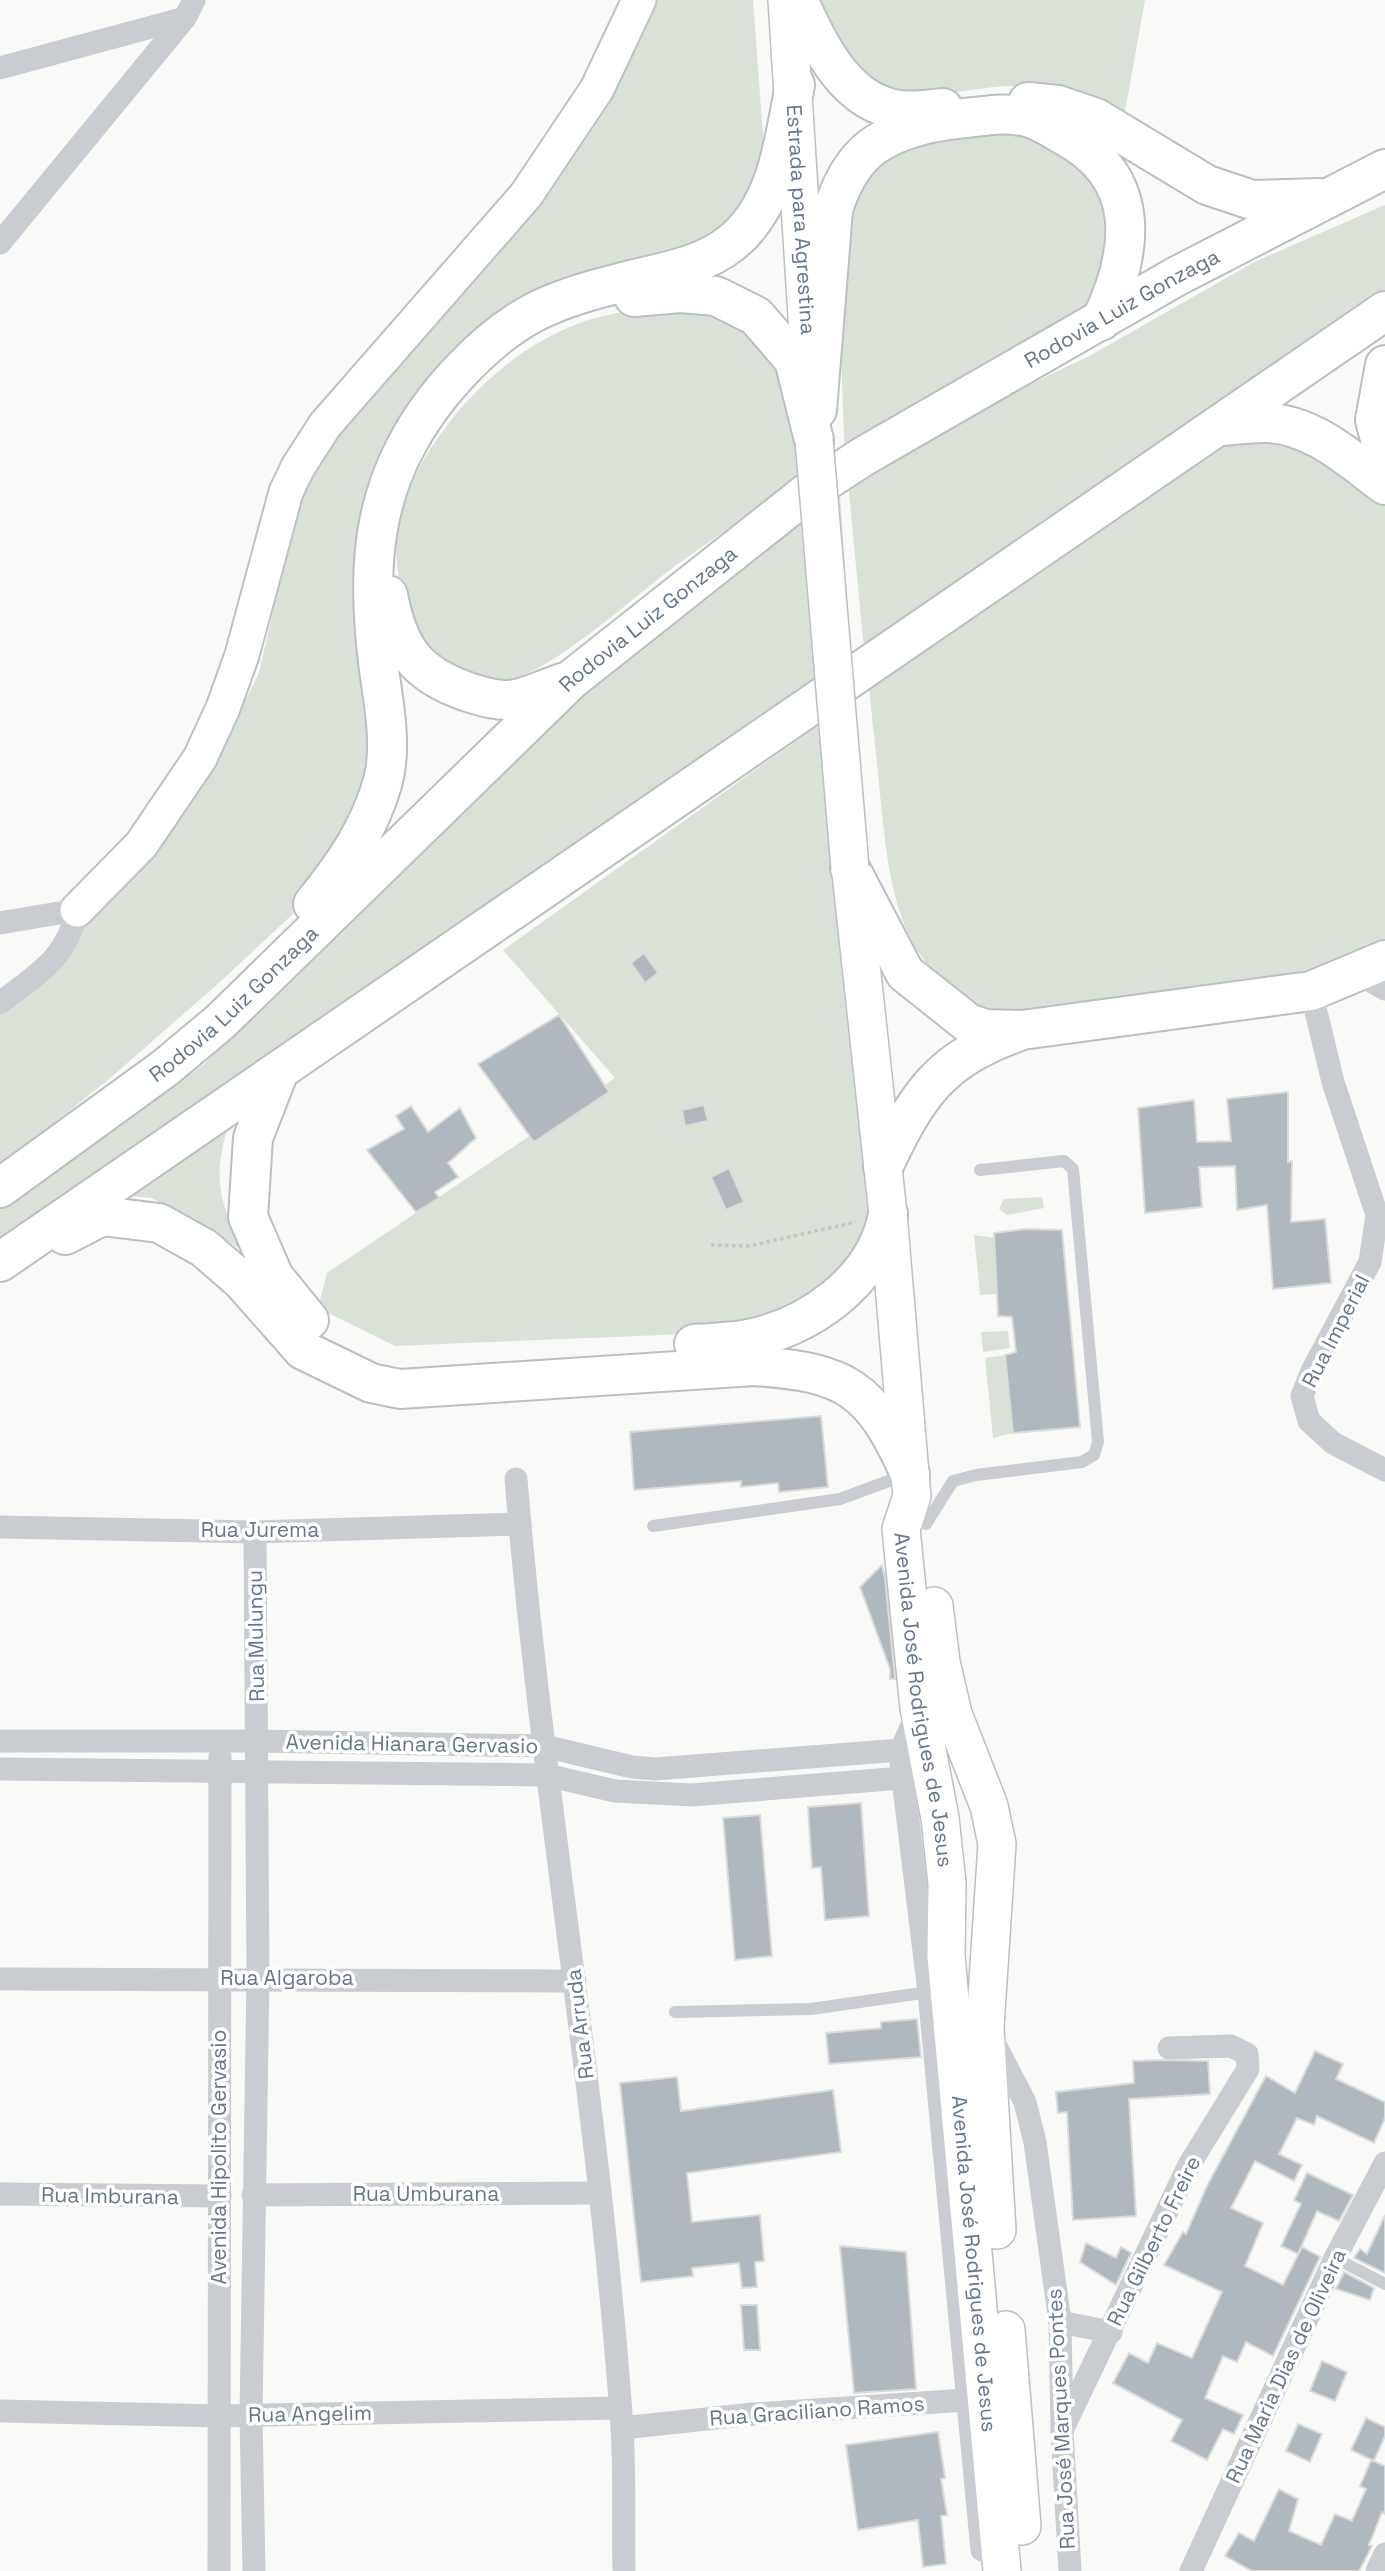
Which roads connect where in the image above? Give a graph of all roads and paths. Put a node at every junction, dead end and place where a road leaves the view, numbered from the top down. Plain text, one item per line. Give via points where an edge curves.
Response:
1 (639, 0) edge
2 (787, 0) edge
3 (798, 0) edge
4 (189, 9) edge
5 (0, 68) edge
6 (795, 85) junction
7 (1385, 169) edge
8 (1331, 198) junction
9 (0, 243) edge
10 (1385, 311) edge
11 (1101, 321) junction
12 (1385, 365) edge
13 (1221, 426) junction
14 (814, 440) junction
15 (1385, 458) edge
16 (1385, 485) edge
17 (572, 679) junction
18 (850, 868) junction
19 (77, 910) junction
20 (0, 923) edge
21 (1376, 974) edge
22 (1311, 991) junction
23 (0, 1003) edge
24 (220, 1022) junction
25 (1022, 1030) junction
26 (279, 1071) junction
27 (883, 1167) junction
28 (980, 1170) dead end
29 (0, 1188) edge
30 (888, 1214) junction
31 (1381, 1217) edge
32 (711, 1245) dead end
33 (0, 1264) edge
34 (1385, 1470) edge
35 (516, 1479) dead end
36 (916, 1498) junction
37 (520, 1524) junction
38 (653, 1526) dead end
39 (0, 1527) edge
40 (254, 1532) junction
41 (0, 1741) edge
42 (257, 1741) junction
43 (220, 1743) junction
44 (544, 1746) junction
45 (915, 1751) junction
46 (0, 1769) edge
47 (220, 1772) junction
48 (256, 1773) junction
49 (547, 1774) junction
50 (902, 1778) junction
51 (989, 1806) junction
52 (940, 1818) junction
53 (947, 1883) junction
54 (995, 1891) junction
55 (946, 1956) junction
56 (218, 1978) junction
57 (258, 1978) junction
58 (0, 1979) edge
59 (575, 1981) junction
60 (929, 1992) junction
61 (676, 2011) dead end
62 (985, 2026) junction
63 (1169, 2048) dead end
64 (1385, 2163) edge
65 (599, 2193) junction
66 (0, 2194) edge
67 (253, 2195) junction
68 (220, 2196) junction
69 (1335, 2258) junction
70 (1385, 2284) edge
71 (1060, 2322) junction
72 (1111, 2332) junction
73 (967, 2400) junction
74 (0, 2411) edge
75 (220, 2416) junction
76 (251, 2416) junction
77 (621, 2418) junction
78 (1062, 2431) junction
79 (990, 2438) junction
80 (1385, 2554) edge
81 (219, 2571) edge
82 (254, 2571) edge
83 (624, 2571) edge
84 (984, 2571) edge
85 (1002, 2571) edge
86 (1027, 2571) edge
87 (1070, 2571) edge
88 (1191, 2571) edge
89 (1377, 2571) edge

1 - 19 street via 597,89 526,195 325,425 298,467 275,524 242,655 200,758 141,845
2 - 6 main road, Estrada para Agrestina
3 - 8 highway via 839,73 861,95 886,107 902,111 1014,100 1058,105 1096,118 1207,185 1252,200
4 - 5 street
4 - 9 street
6 - 14 main road, Estrada para Agrestina
6 - 24 highway via 774,181 730,244 691,265 576,295 532,314 482,352 454,381 405,446 386,488 372,558 373,620 386,736 384,778 353,851
7 - 8 highway, Rodovia Luiz Gonzaga
8 - 11 highway, Rodovia Luiz Gonzaga via 1177,276
10 - 13 highway
11 - 14 highway via 1122,266 1126,215 1106,170 1082,145 1024,116 1000,114 933,121 878,142 851,171 833,210
11 - 17 highway, Rodovia Luiz Gonzaga via 807,493
12 - 15 highway via 1375,420
13 - 16 highway via 1265,423 1301,429
13 - 26 highway
14 - 17 highway via 794,360 756,316 716,296 645,295 566,314 534,332 484,372 427,438 397,497 384,578 394,629 419,667 441,683 490,700 514,699
14 - 18 main road, Estrada para Agrestina, bridge
17 - 24 highway, Rodovia Luiz Gonzaga
18 - 25 highway via 905,973 968,1023
18 - 27 main road, Estrada para Agrestina
19 - 20 street
19 - 23 street via 72,933 54,960
21 - 22 highway
22 - 25 highway
22 - 31 street, Rua Imperial via 1339,1104
24 - 29 highway, Rodovia Luiz Gonzaga via 165,1068
25 - 27 highway via 984,1044 947,1069 907,1115
26 - 30 highway via 253,1138 248,1217 274,1277 327,1342 374,1359 468,1363 744,1340 796,1324 837,1298 884,1237
26 - 33 highway
27 - 30 main road, Estrada para Agrestina
28 - 36 lane via 1064,1161 1073,1169 1098,1442 1094,1455 1082,1462 976,1475
30 - 32 path via 762,1243
30 - 36 main road, Estrada para Agrestina
31 - 34 street, Rua Imperial via 1370,1262 1303,1396 1309,1420 1333,1443
33 - 36 highway via 103,1216 159,1223 204,1248 242,1281 303,1350 338,1370 400,1389 754,1366 800,1369 838,1379 859,1393 892,1433
35 - 37 street, Rua Arruda
36 - 38 lane via 839,1499
36 - 45 main road, Avenida José Rodrigues de Jesus via 901,1529 919,1708
36 - 51 main road, Avenida José Rodrigues de Jesus via 953,1714
37 - 40 street, Rua Jurema
37 - 44 street, Rua Arruda
39 - 40 street, Rua Jurema
40 - 42 street, Rua Mulungu
41 - 43 street, Avenida Hianara Gervasio
42 - 43 street, Avenida Hianara Gervasio
42 - 44 street, Avenida Hianara Gervasio
42 - 48 street, Rua Mulungu
43 - 47 street, Avenida Hipolito Gervasio
44 - 45 street, Avenida Hianara Gervasio via 655,1769
44 - 49 street, Rua Arruda
45 - 50 street
45 - 52 main road, Avenida José Rodrigues de Jesus
46 - 47 street, Avenida Hianara Gervasio
47 - 48 street, Avenida Hianara Gervasio
47 - 56 street, Avenida Hipolito Gervasio
48 - 49 street, Avenida Hianara Gervasio
48 - 57 street, Rua Mulungu
49 - 50 street, Avenida Hianara Gervasio via 615,1791 692,1795
49 - 59 street, Rua Arruda
50 - 60 street
51 - 52 main road via 973,1797 960,1799
51 - 54 main road, Avenida José Rodrigues de Jesus via 997,1844
52 - 53 main road, Avenida José Rodrigues de Jesus
53 - 54 main road via 971,1904
53 - 55 main road, Avenida José Rodrigues de Jesus
54 - 62 main road, Avenida José Rodrigues de Jesus
55 - 60 lane
55 - 79 main road, Avenida José Rodrigues de Jesus
56 - 57 street, Rua Algaroba
56 - 58 street, Rua Algaroba
56 - 68 street, Avenida Hipolito Gervasio
57 - 59 street, Rua Algaroba
57 - 67 street, Rua Mulungu
59 - 65 street, Rua Arruda
60 - 61 lane via 811,2009
60 - 73 street
62 - 71 street, Rua José Marques Pontes via 1026,2102
62 - 86 main road, Avenida José Rodrigues de Jesus via 999,2263
63 - 72 street, Rua Gilberto Freire via 1231,2046 1247,2054 1248,2069 1189,2165
64 - 69 street, Rua Maria Dias de Oliveira
65 - 67 street, Rua Umburana
65 - 77 street, Rua Arruda
66 - 68 street, Rua Imburana
67 - 76 street, Rua Mulungu
68 - 75 street, Avenida Hipolito Gervasio
69 - 70 lane
69 - 88 street, Rua Maria Dias de Oliveira
71 - 72 street
71 - 78 street, Rua José Marques Pontes
72 - 78 street, Rua Gilberto Freire
73 - 77 street, Rua Graciliano Ramos
73 - 79 street
73 - 84 street
74 - 75 street, Rua Angelim
75 - 76 street, Rua Angelim
75 - 81 street, Avenida Hipolito Gervasio
76 - 77 street, Rua Angelim
76 - 82 street, Rua Mulungu
77 - 83 street, Rua Arruda
78 - 87 street, Rua José Marques Pontes
79 - 85 main road, Avenida José Rodrigues de Jesus
80 - 89 street

